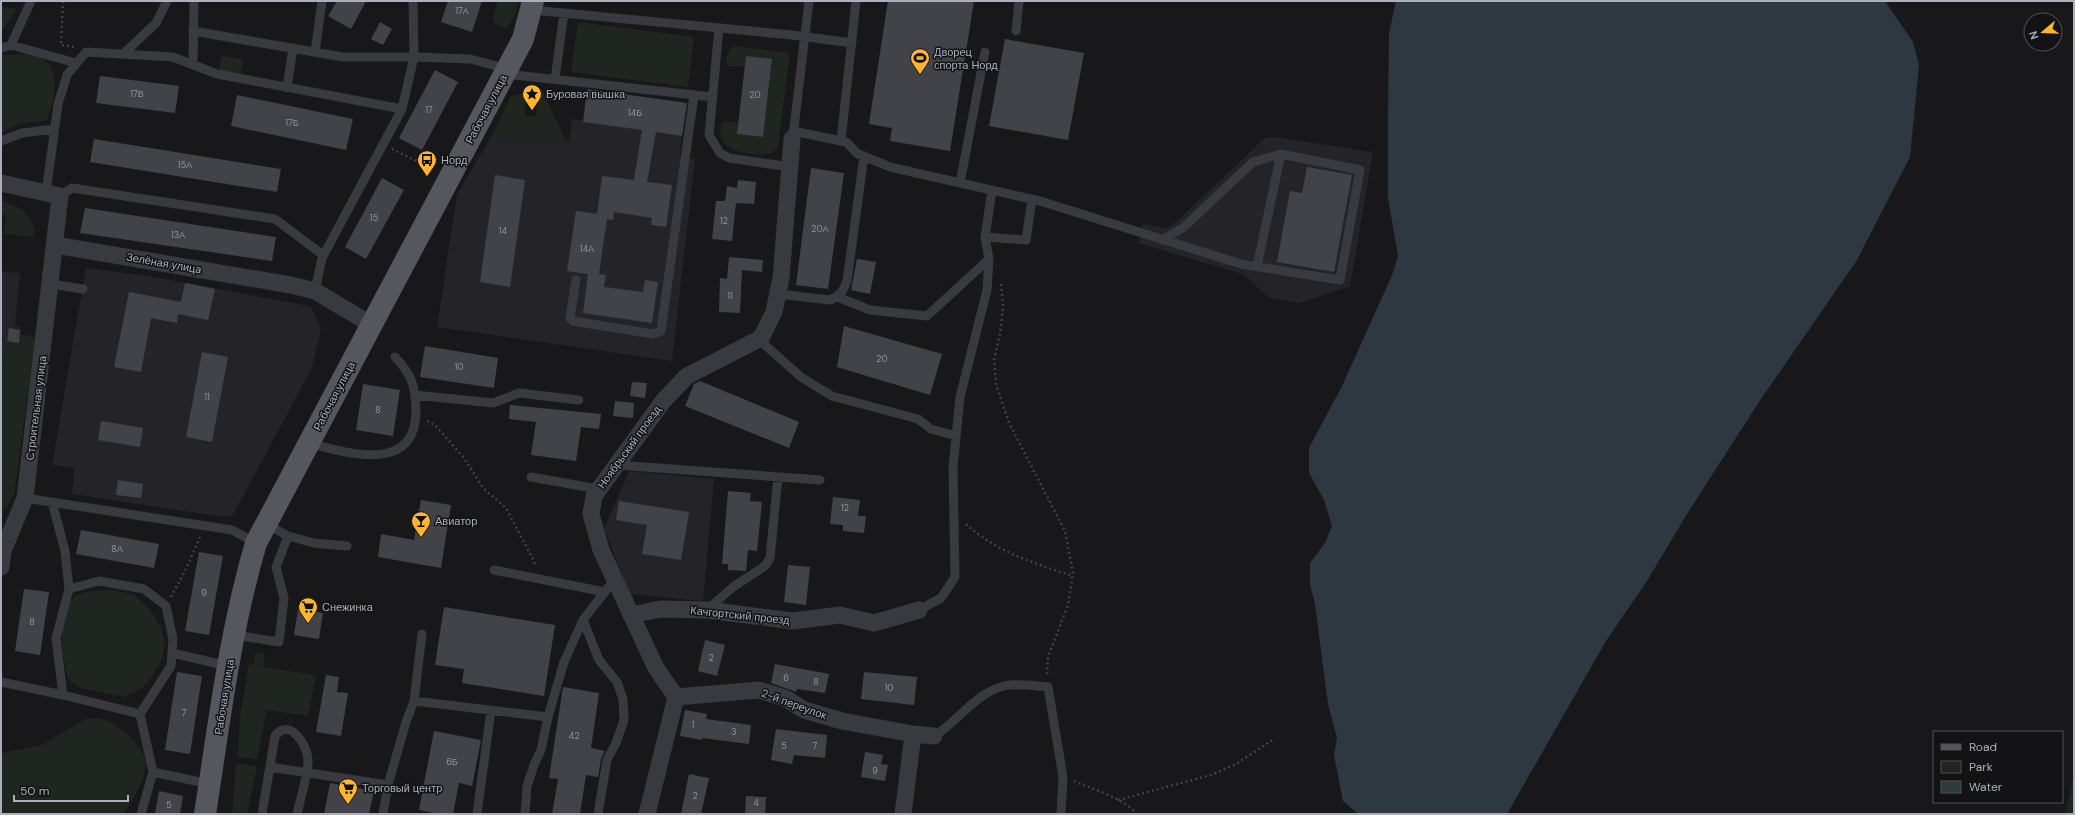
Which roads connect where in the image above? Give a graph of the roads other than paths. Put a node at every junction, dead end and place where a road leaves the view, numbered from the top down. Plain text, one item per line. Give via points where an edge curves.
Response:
1 (31, 1) edge
2 (167, 1) edge
3 (194, 1) edge
4 (322, 1) edge
5 (413, 1) edge
6 (809, 1) edge
7 (856, 1) edge
8 (1019, 1) edge
9 (534, 4) edge
10 (564, 13) junction
11 (719, 28) junction
12 (194, 31) junction
13 (1016, 31) dead end
14 (804, 36) junction
15 (852, 43) junction
16 (11, 45) junction
17 (1, 48) edge
18 (293, 48) junction
19 (315, 52) junction
20 (985, 52) dead end
21 (123, 54) junction
22 (414, 57) junction
23 (76, 63) junction
24 (193, 65) junction
25 (507, 71) junction
26 (556, 79) junction
27 (287, 88) junction
28 (694, 95) junction
29 (713, 97) junction
30 (402, 109) junction
31 (54, 129) junction
32 (793, 135) junction
33 (1, 141) edge
34 (841, 141) junction
35 (1281, 154) junction
36 (864, 156) junction
37 (790, 167) junction
38 (1, 183) edge
39 (960, 183) junction
40 (992, 190) junction
41 (53, 194) junction
42 (1032, 199) junction
43 (984, 236) junction
44 (1162, 240) junction
45 (55, 245) junction
46 (323, 255) junction
47 (989, 259) junction
48 (1258, 266) junction
49 (576, 280) dead end
50 (50, 284) junction
51 (83, 290) dead end
52 (315, 291) junction
53 (778, 294) junction
54 (838, 297) junction
55 (372, 325) junction
56 (758, 339) junction
57 (395, 357) dead end
58 (415, 395) junction
59 (579, 400) dead end
60 (956, 436) junction
61 (309, 443) junction
62 (617, 465) junction
63 (531, 477) dead end
64 (778, 477) junction
65 (820, 480) dead end
66 (598, 489) junction
67 (25, 498) junction
68 (52, 502) junction
69 (266, 524) junction
70 (288, 536) junction
71 (256, 543) junction
72 (347, 546) dead end
73 (1, 567) edge
74 (494, 570) dead end
75 (610, 586) junction
76 (69, 589) junction
77 (707, 610) junction
78 (918, 610) joint
79 (631, 615) junction
80 (583, 620) junction
81 (422, 634) dead end
82 (235, 635) junction
83 (172, 653) junction
84 (228, 666) junction
85 (1, 682) edge
86 (63, 695) junction
87 (676, 697) junction
88 (414, 701) junction
89 (491, 710) junction
90 (140, 714) junction
91 (548, 717) junction
92 (913, 734) junction
93 (934, 736) joint
94 (270, 767) junction
95 (153, 772) junction
96 (306, 772) junction
97 (210, 784) junction
98 (388, 785) junction
99 (141, 814) edge
100 (205, 814) edge
101 (262, 814) edge
102 (297, 814) edge
103 (383, 814) edge
104 (477, 814) edge
105 (525, 814) edge
106 (598, 814) edge
107 (647, 814) edge
108 (903, 814) edge
109 (1061, 814) edge

1 - 16 lane
2 - 21 lane via 156,23
3 - 12 lane
4 - 19 lane
5 - 22 lane
6 - 14 lane
7 - 15 lane
8 - 13 lane
9 - 10 lane
9 - 25 main road, Рабочая улица via 523,39
10 - 11 lane
10 - 26 lane
11 - 14 lane
11 - 29 lane
12 - 18 lane
12 - 24 lane
14 - 15 lane
14 - 32 lane
15 - 34 lane
16 - 17 lane
16 - 23 lane
18 - 19 lane
18 - 27 lane
19 - 22 lane via 343,57
20 - 39 lane
21 - 23 lane via 86,52
21 - 24 lane via 173,56
22 - 25 lane via 470,58
22 - 30 lane
23 - 31 lane via 67,75
24 - 27 lane via 217,74
25 - 26 lane
25 - 55 main road, Рабочая улица
26 - 28 lane
27 - 30 lane
28 - 29 lane
28 - 49 lane via 661,331 653,334 573,321 570,318
29 - 37 lane via 709,135 720,153 728,158
30 - 46 lane
31 - 33 lane via 22,133
31 - 41 lane
32 - 34 lane
32 - 37 street, Ноябрьский проезд
34 - 36 lane
35 - 44 lane via 1253,162 1184,227
35 - 48 lane
35 - 48 lane via 1360,170 1340,280
36 - 39 lane via 890,167
36 - 54 lane via 847,281
37 - 53 street, Ноябрьский проезд
38 - 41 street
39 - 40 lane
40 - 42 lane
40 - 43 lane
41 - 45 street
41 - 46 lane via 72,188 275,218
42 - 43 lane via 1026,240
42 - 44 lane
43 - 47 lane
44 - 48 lane via 1241,264
45 - 50 street, Строительная улица
45 - 52 street, Зелёная улица
46 - 52 lane
47 - 54 lane via 927,316 870,310
47 - 60 lane via 987,290 960,397
50 - 51 lane
50 - 67 street, Строительная улица
52 - 55 street, Зелёная улица
53 - 54 lane via 830,300
53 - 56 street, Ноябрьский проезд via 774,312 761,338
55 - 61 main road, Рабочая улица
56 - 60 lane via 801,377 832,396 918,419 931,429
56 - 62 street, Ноябрьский проезд via 687,376 664,400
57 - 58 lane via 408,371
58 - 59 lane via 493,403 519,393
58 - 61 lane via 416,420 409,439 398,449 381,454 362,455
60 - 78 lane via 953,467 955,577 941,598
61 - 69 main road, Рабочая улица
62 - 64 lane
62 - 66 street, Ноябрьский проезд
63 - 66 lane
64 - 65 lane
64 - 77 lane via 770,558 765,566 733,587
66 - 75 street, Ноябрьский проезд via 591,514
67 - 68 lane
67 - 73 street, Строительная улица via 3,551
68 - 71 lane via 232,530
68 - 76 lane via 65,551
69 - 70 lane
69 - 71 main road, Рабочая улица
70 - 72 lane via 314,543
70 - 82 lane via 276,567 284,598 279,642
71 - 82 main road, Рабочая улица
74 - 75 lane
75 - 79 street, Ноябрьский проезд
75 - 80 lane
76 - 83 lane via 99,581 144,589 166,606 174,639
76 - 86 lane via 56,638
77 - 78 street, Качгортский проезд via 793,621 840,616 874,623
77 - 79 street, Качгортский проезд via 661,609
79 - 87 street, Ноябрьский проезд via 656,668
80 - 91 lane via 564,662
80 - 106 lane via 599,660 618,682 623,699 624,720 607,760
81 - 88 lane
82 - 84 main road, Рабочая улица
83 - 84 lane
83 - 90 lane via 171,666
84 - 97 main road, Рабочая улица
85 - 86 lane
86 - 90 lane
87 - 92 street, 2-й переулок via 759,690 785,698 804,710 842,721
87 - 107 street
88 - 89 lane
88 - 98 lane
89 - 91 lane
89 - 104 lane
90 - 95 lane
91 - 105 lane via 541,750 527,786
92 - 93 street, 2-й переулок
92 - 108 street
93 - 109 lane via 945,730 970,705 998,688 1048,687 1063,777
94 - 96 lane
94 - 96 lane via 276,736 284,730 296,732 304,742 308,760
94 - 101 lane
95 - 97 lane
95 - 99 lane
96 - 98 lane
96 - 102 lane
97 - 100 main road, Рабочая улица
98 - 103 lane

